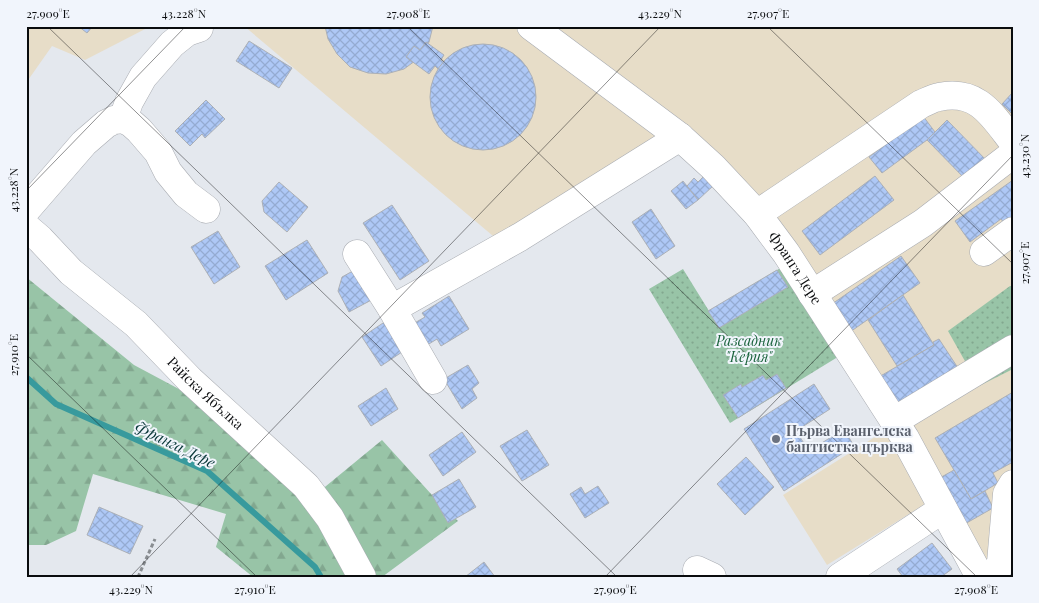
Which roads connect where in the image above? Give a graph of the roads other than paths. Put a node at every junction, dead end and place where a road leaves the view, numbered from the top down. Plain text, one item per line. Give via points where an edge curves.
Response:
1 (532, 26) edge
2 (199, 28) dead end
3 (123, 119) junction
4 (680, 137) junction
5 (1013, 142) edge
6 (1013, 154) edge
7 (206, 208) dead end
8 (26, 210) edge
9 (757, 214) junction
10 (26, 227) edge
11 (1013, 231) edge
12 (984, 252) dead end
13 (358, 254) dead end
14 (812, 294) junction
15 (392, 309) junction
16 (1013, 349) edge
17 (433, 380) dead end
18 (894, 421) junction
19 (1013, 484) edge
20 (944, 509) junction
21 (362, 577) edge
22 (840, 577) edge
23 (980, 577) edge
24 (993, 577) edge

1 - 4 street, Франга Дере
2 - 3 street via 187,32 172,44 143,77 128,102
3 - 7 street via 139,130 158,152 168,172 186,194
3 - 8 street via 106,124 84,143
4 - 9 street, Франга Дере
4 - 15 street via 520,237
5 - 9 street via 987,109 972,98 956,95 937,97 921,104
6 - 14 street via 924,223
9 - 14 street, Франга Дере
10 - 21 street, Райска Ябълка via 71,272 136,324 190,380 306,486 330,518
11 - 12 street
13 - 15 street
14 - 18 street, Франга Дере
15 - 17 street
16 - 18 street
18 - 20 street, Франга Дере
19 - 24 street via 1007,494 1001,563
20 - 22 street
20 - 23 street, Франга Дере

